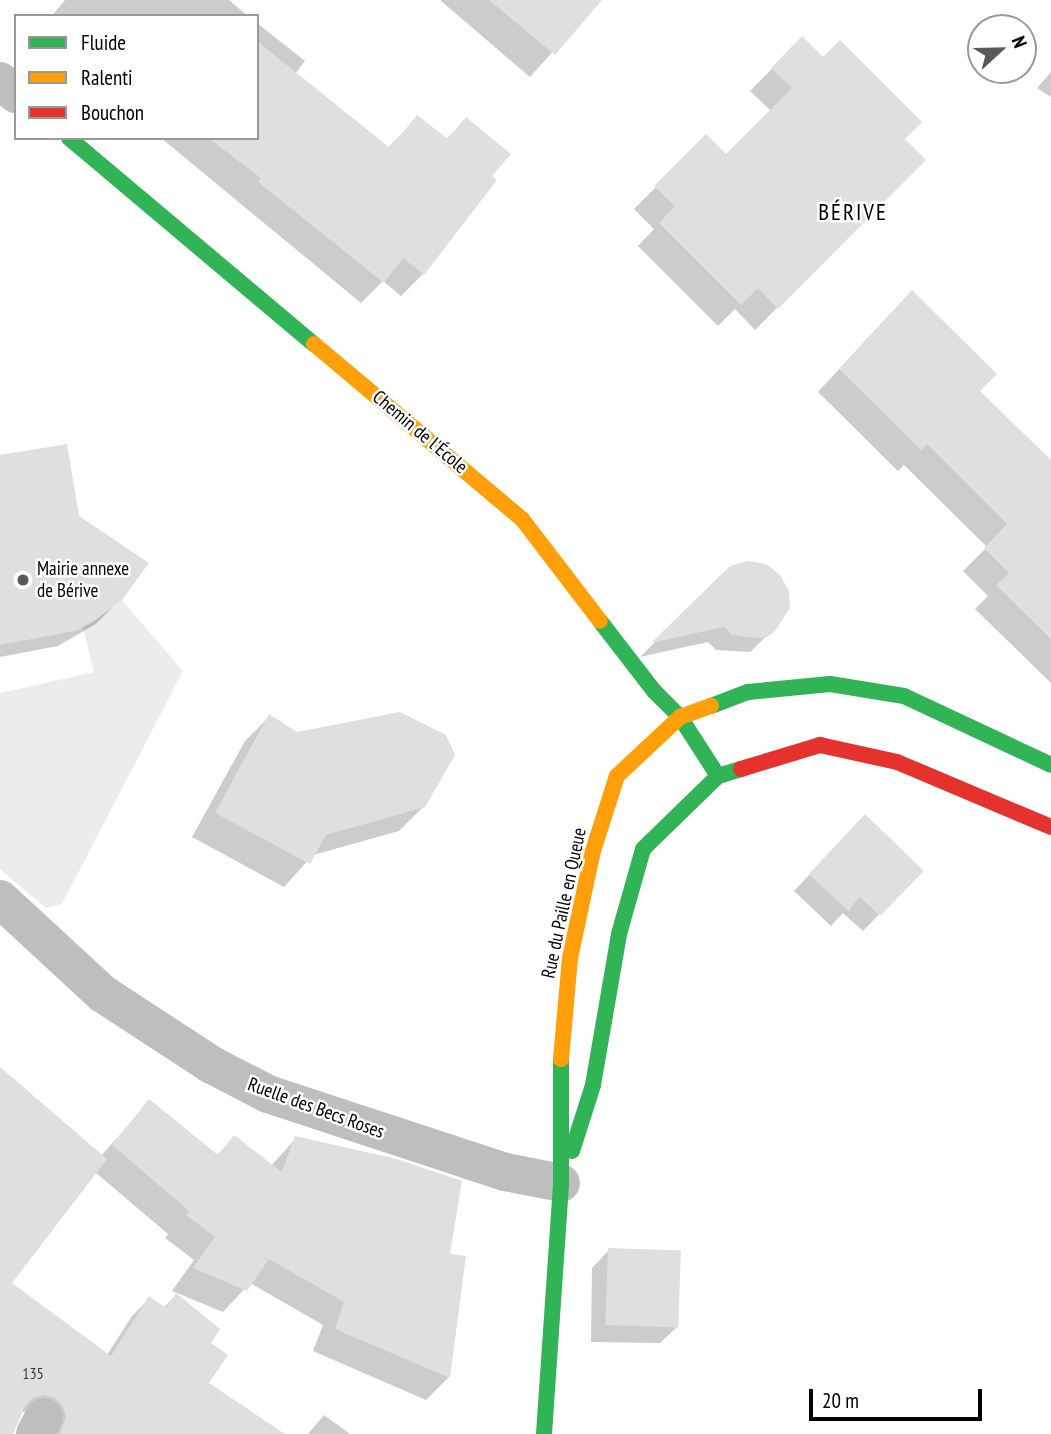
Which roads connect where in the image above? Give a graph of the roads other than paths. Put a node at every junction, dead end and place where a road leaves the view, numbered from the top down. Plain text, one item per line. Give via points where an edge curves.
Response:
1 (0, 81) edge
2 (14, 92) edge
3 (71, 140) edge
4 (680, 717) junction
5 (1051, 765) edge
6 (718, 776) junction
7 (1051, 827) edge
8 (0, 899) edge
9 (561, 1183) junction
10 (544, 1434) edge

1 - 2 street
3 - 4 main road, Chemin de l'École via 522,519 642,675
4 - 5 main road, Rue du Paille en Queue via 748,692 830,684 904,695
4 - 6 main road, Chemin de l'École
4 - 9 main road, Rue du Paille en Queue via 617,776 593,851 570,958 560,1075
6 - 7 main road, Rue du Paille en Queue via 820,745 897,762
6 - 9 main road, Rue du Paille en Queue via 643,849 619,934 593,1085
8 - 9 street, Ruelle des Becs Roses via 103,994 179,1046 268,1094 505,1172
9 - 10 main road, Rue du Paille en Queue

